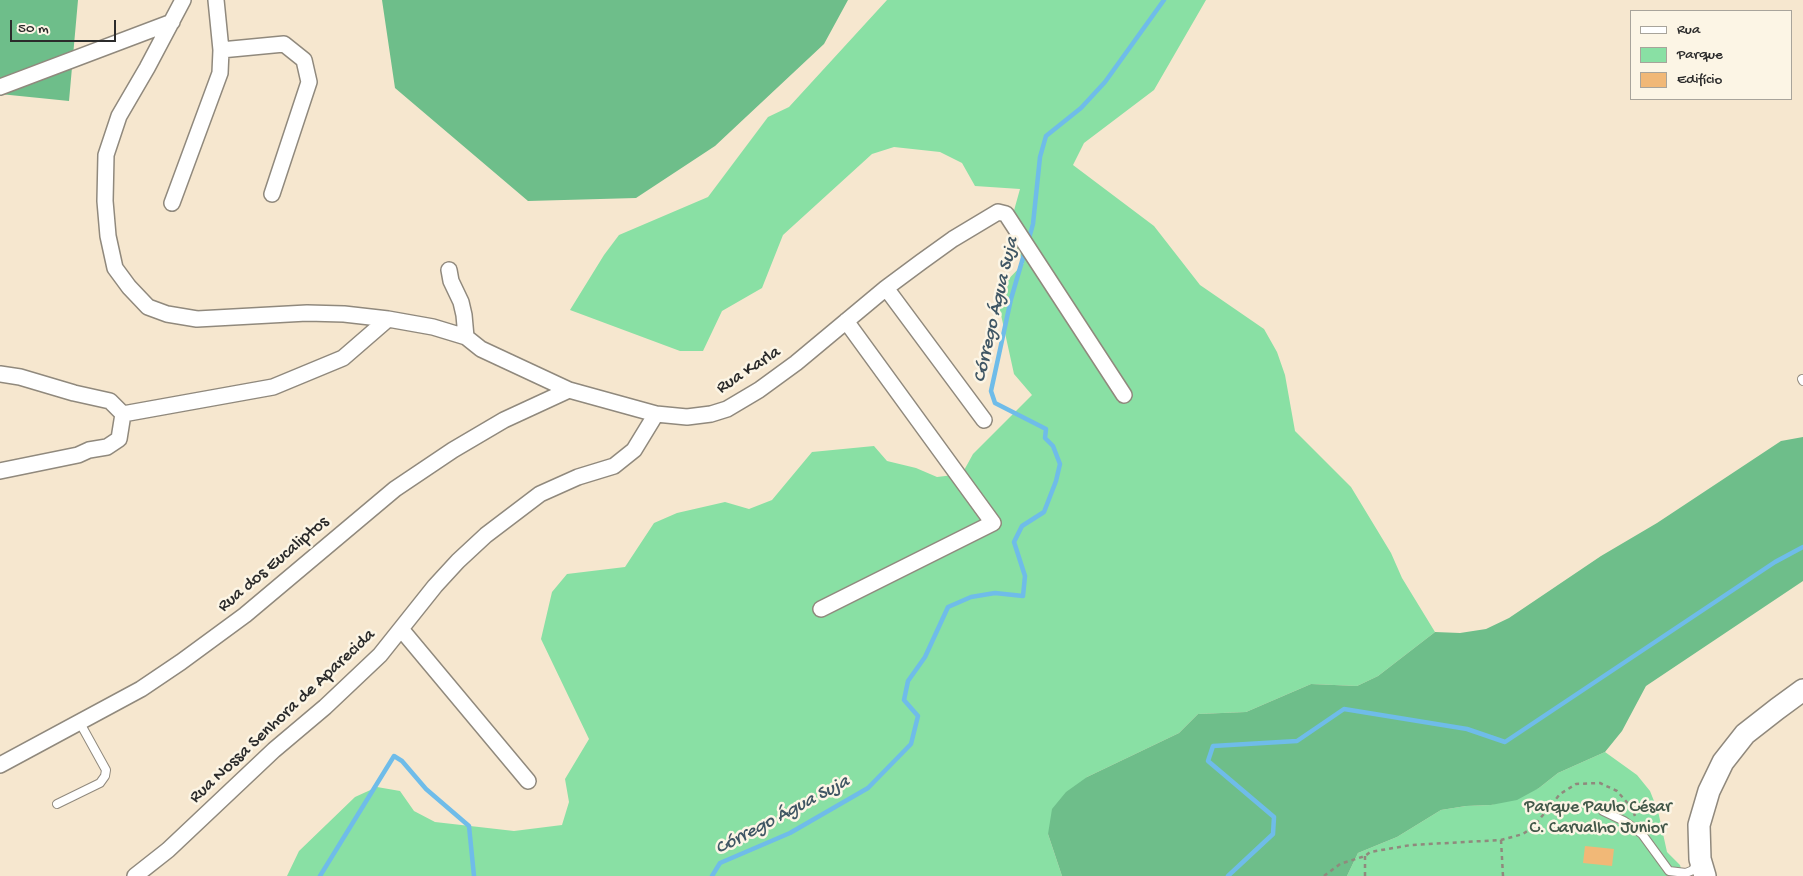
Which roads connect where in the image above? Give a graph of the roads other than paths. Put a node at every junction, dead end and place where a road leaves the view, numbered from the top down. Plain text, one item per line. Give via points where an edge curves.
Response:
1 (183, 0) edge
2 (216, 0) edge
3 (172, 22) junction
4 (221, 50) junction
5 (0, 87) edge
6 (272, 194) dead end
7 (172, 204) dead end
8 (449, 270) dead end
9 (886, 288) junction
10 (388, 319) junction
11 (846, 321) junction
12 (466, 337) junction
13 (0, 374) edge
14 (570, 390) junction
15 (1124, 395) dead end
16 (123, 414) junction
17 (656, 414) junction
18 (984, 420) dead end
19 (0, 472) edge
20 (821, 609) dead end
21 (402, 629) junction
22 (1803, 690) edge
23 (80, 723) junction
24 (0, 766) edge
25 (528, 781) dead end
26 (57, 804) dead end
27 (1603, 811) dead end
28 (1703, 867) edge
29 (134, 876) edge

1 - 3 street, Rua Karla
2 - 4 street
3 - 5 street
3 - 10 street, Rua Karla via 119,116 106,155 108,236 115,268 148,307 167,314 197,319 307,313
4 - 6 street via 284,44 304,60 309,82
4 - 7 street via 220,73
8 - 12 street via 450,281 461,302
9 - 11 street, Rua Karla
9 - 15 street, Rua Karla via 953,239 998,212 1006,214
9 - 18 street
10 - 12 street, Rua Karla
10 - 16 street via 344,358 273,387
11 - 17 street, Rua Karla via 796,363 727,409 687,417
11 - 20 street via 993,523
12 - 14 street, Rua Karla via 480,349
13 - 16 street via 110,401
14 - 17 street, Rua Karla
14 - 23 street, Rua dos Eucaliptos via 504,420 412,478 381,500 245,615 141,689
16 - 19 street via 119,439 107,447
17 - 21 street, Rua Nossa Senhora de Aparecida via 634,450 614,466 540,494 486,535 458,560
21 - 25 street
21 - 29 street, Rua Nossa Senhora de Aparecida via 325,708 274,750 168,850
22 - 28 main road via 1745,734 1722,762 1709,791 1700,825
23 - 24 street, Rua dos Eucaliptos
23 - 26 lane via 106,770 100,783
27 - 28 lane via 1642,834 1669,871 1686,874

